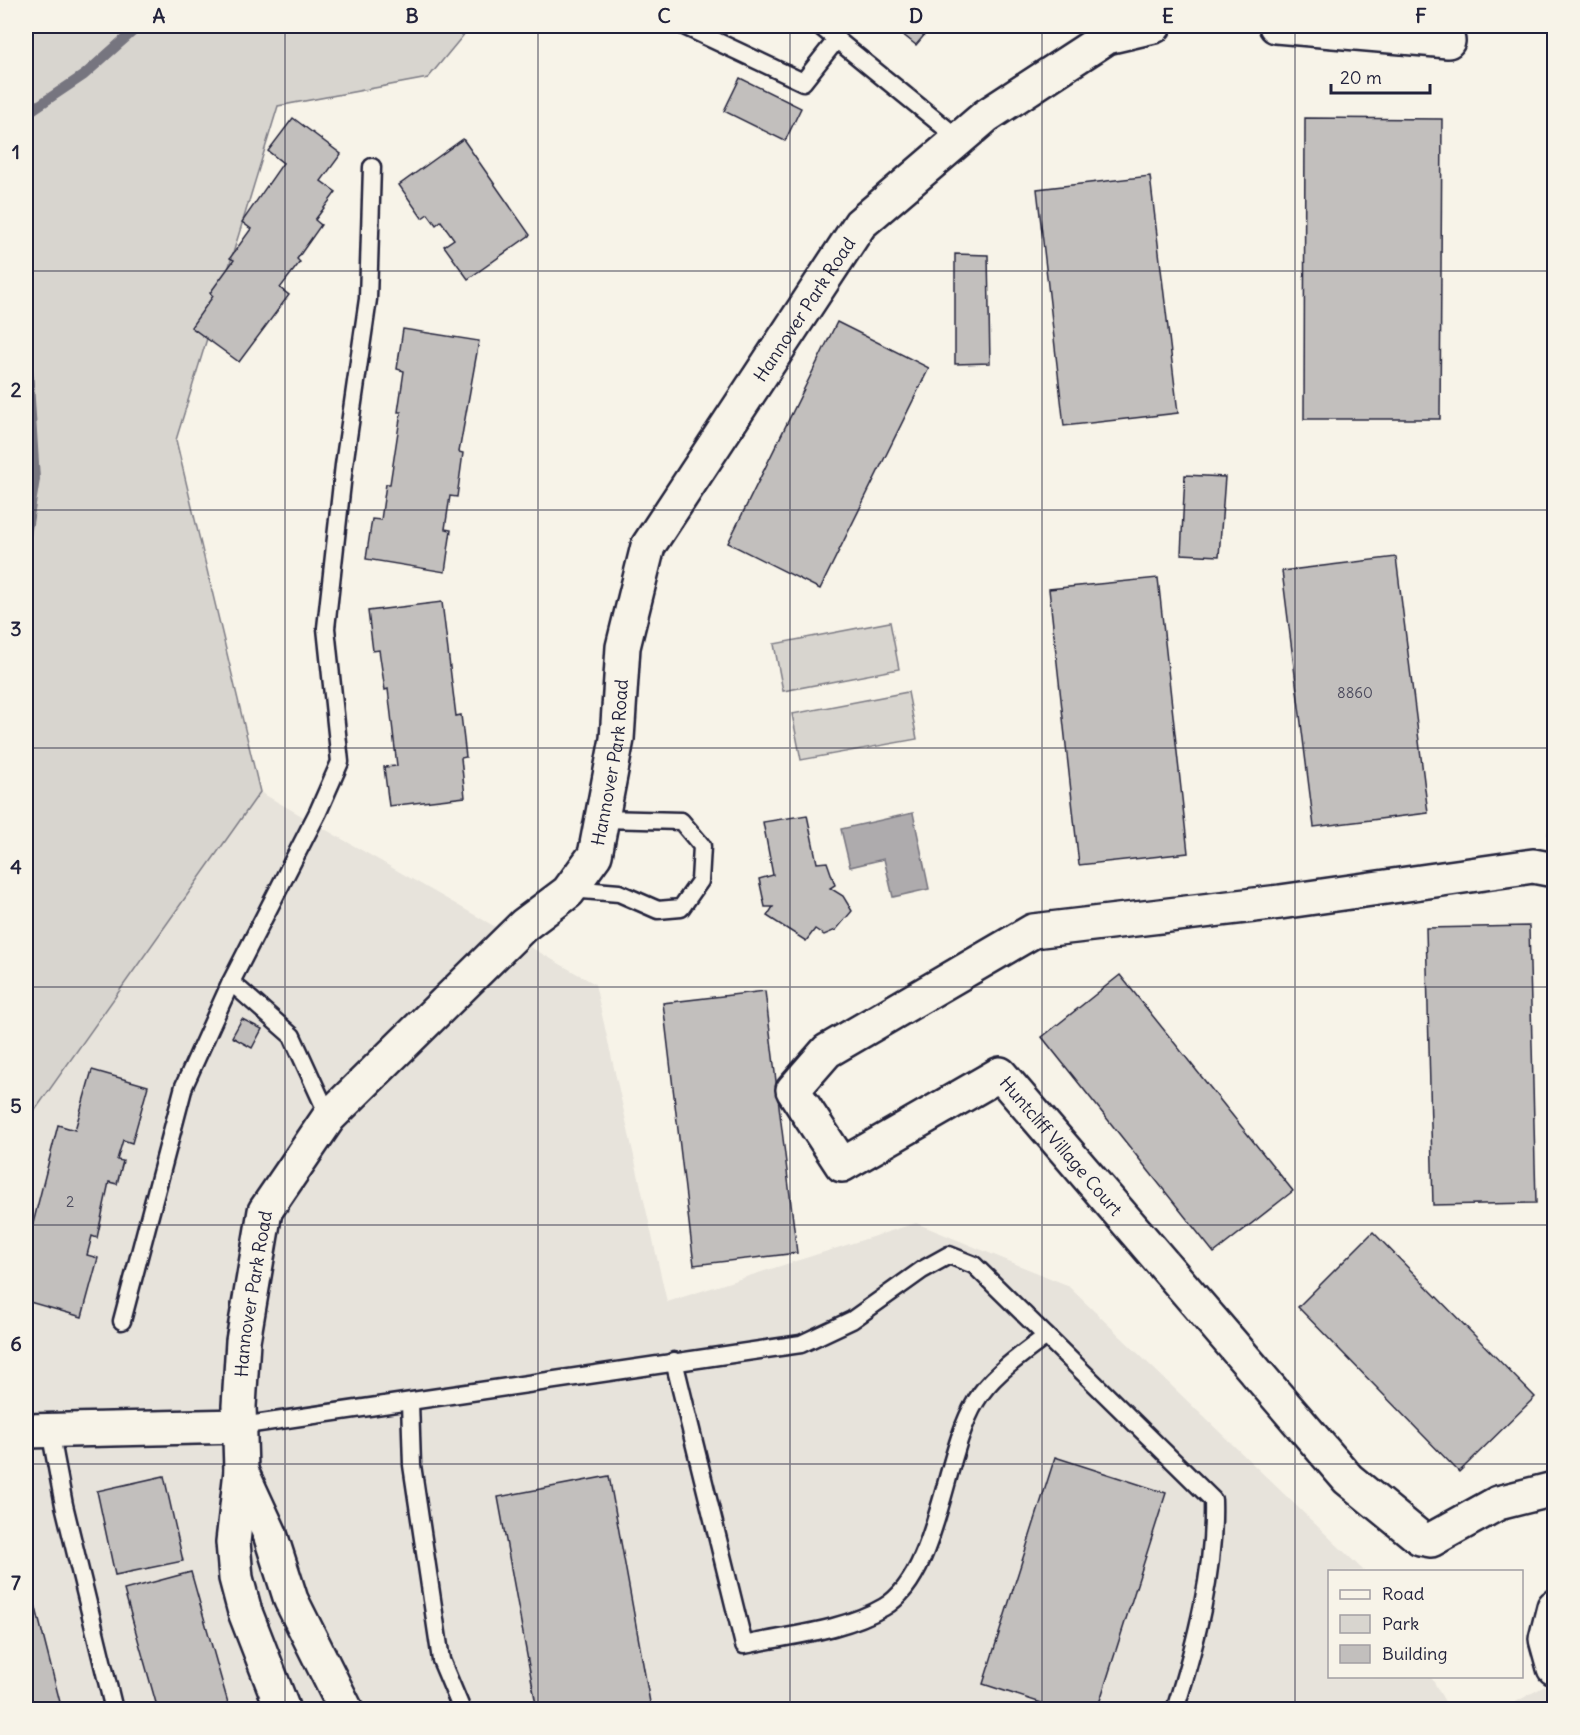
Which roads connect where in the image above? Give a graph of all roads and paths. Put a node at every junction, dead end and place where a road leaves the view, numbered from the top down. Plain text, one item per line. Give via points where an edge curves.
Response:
1 (684, 26) edge
2 (820, 26) edge
3 (1154, 26) edge
4 (1276, 26) edge
5 (837, 39) junction
6 (1448, 41) dead end
7 (959, 139) junction
8 (372, 167) dead end
9 (602, 819) junction
10 (1554, 870) edge
11 (570, 889) junction
12 (231, 982) junction
13 (329, 1117) junction
14 (122, 1320) dead end
15 (1046, 1336) junction
16 (674, 1361) junction
17 (410, 1402) junction
18 (240, 1426) junction
19 (38, 1431) edge
20 (241, 1471) junction
21 (1554, 1489) edge
22 (1554, 1607) edge
23 (1554, 1668) edge
24 (114, 1710) edge
25 (283, 1710) edge
26 (346, 1710) edge
27 (462, 1710) edge
28 (1175, 1710) edge

1 - 5 lane via 803,82
2 - 5 lane
3 - 7 street, Hannover Park Road via 1107,37
4 - 6 street
5 - 7 lane
7 - 9 street, Hannover Park Road via 860,224 648,546 622,647 617,739
8 - 12 lane via 368,299 326,628 340,762
9 - 11 street, Hannover Park Road via 596,855
9 - 11 lane via 681,821 702,846 700,881 681,908 658,910 619,893
10 - 21 street, Huntcliff Village Court via 1533,866 1280,902 1033,931 827,1051 793,1090 842,1165 1000,1074 1348,1479 1420,1538 1431,1540 1498,1503
11 - 13 street, Hannover Park Road via 524,925
12 - 13 lane via 292,1036
12 - 14 lane via 184,1086
13 - 18 street, Hannover Park Road via 265,1211 243,1341
15 - 16 lane via 974,1265 949,1255 852,1320 801,1344
15 - 16 lane via 995,1377 976,1401 959,1437 926,1552 902,1593 886,1606 850,1623 744,1645
15 - 28 lane via 1213,1500 1214,1540 1189,1667
16 - 17 lane
17 - 18 lane
17 - 27 lane via 412,1465 441,1660
18 - 19 street
18 - 20 street, Hannover Park Road
19 - 24 lane via 64,1505
20 - 25 street, Hannover Park Road via 233,1542 236,1578 251,1630
20 - 26 street, Hannover Park Road via 270,1534 291,1600
22 - 23 street via 1546,1639

